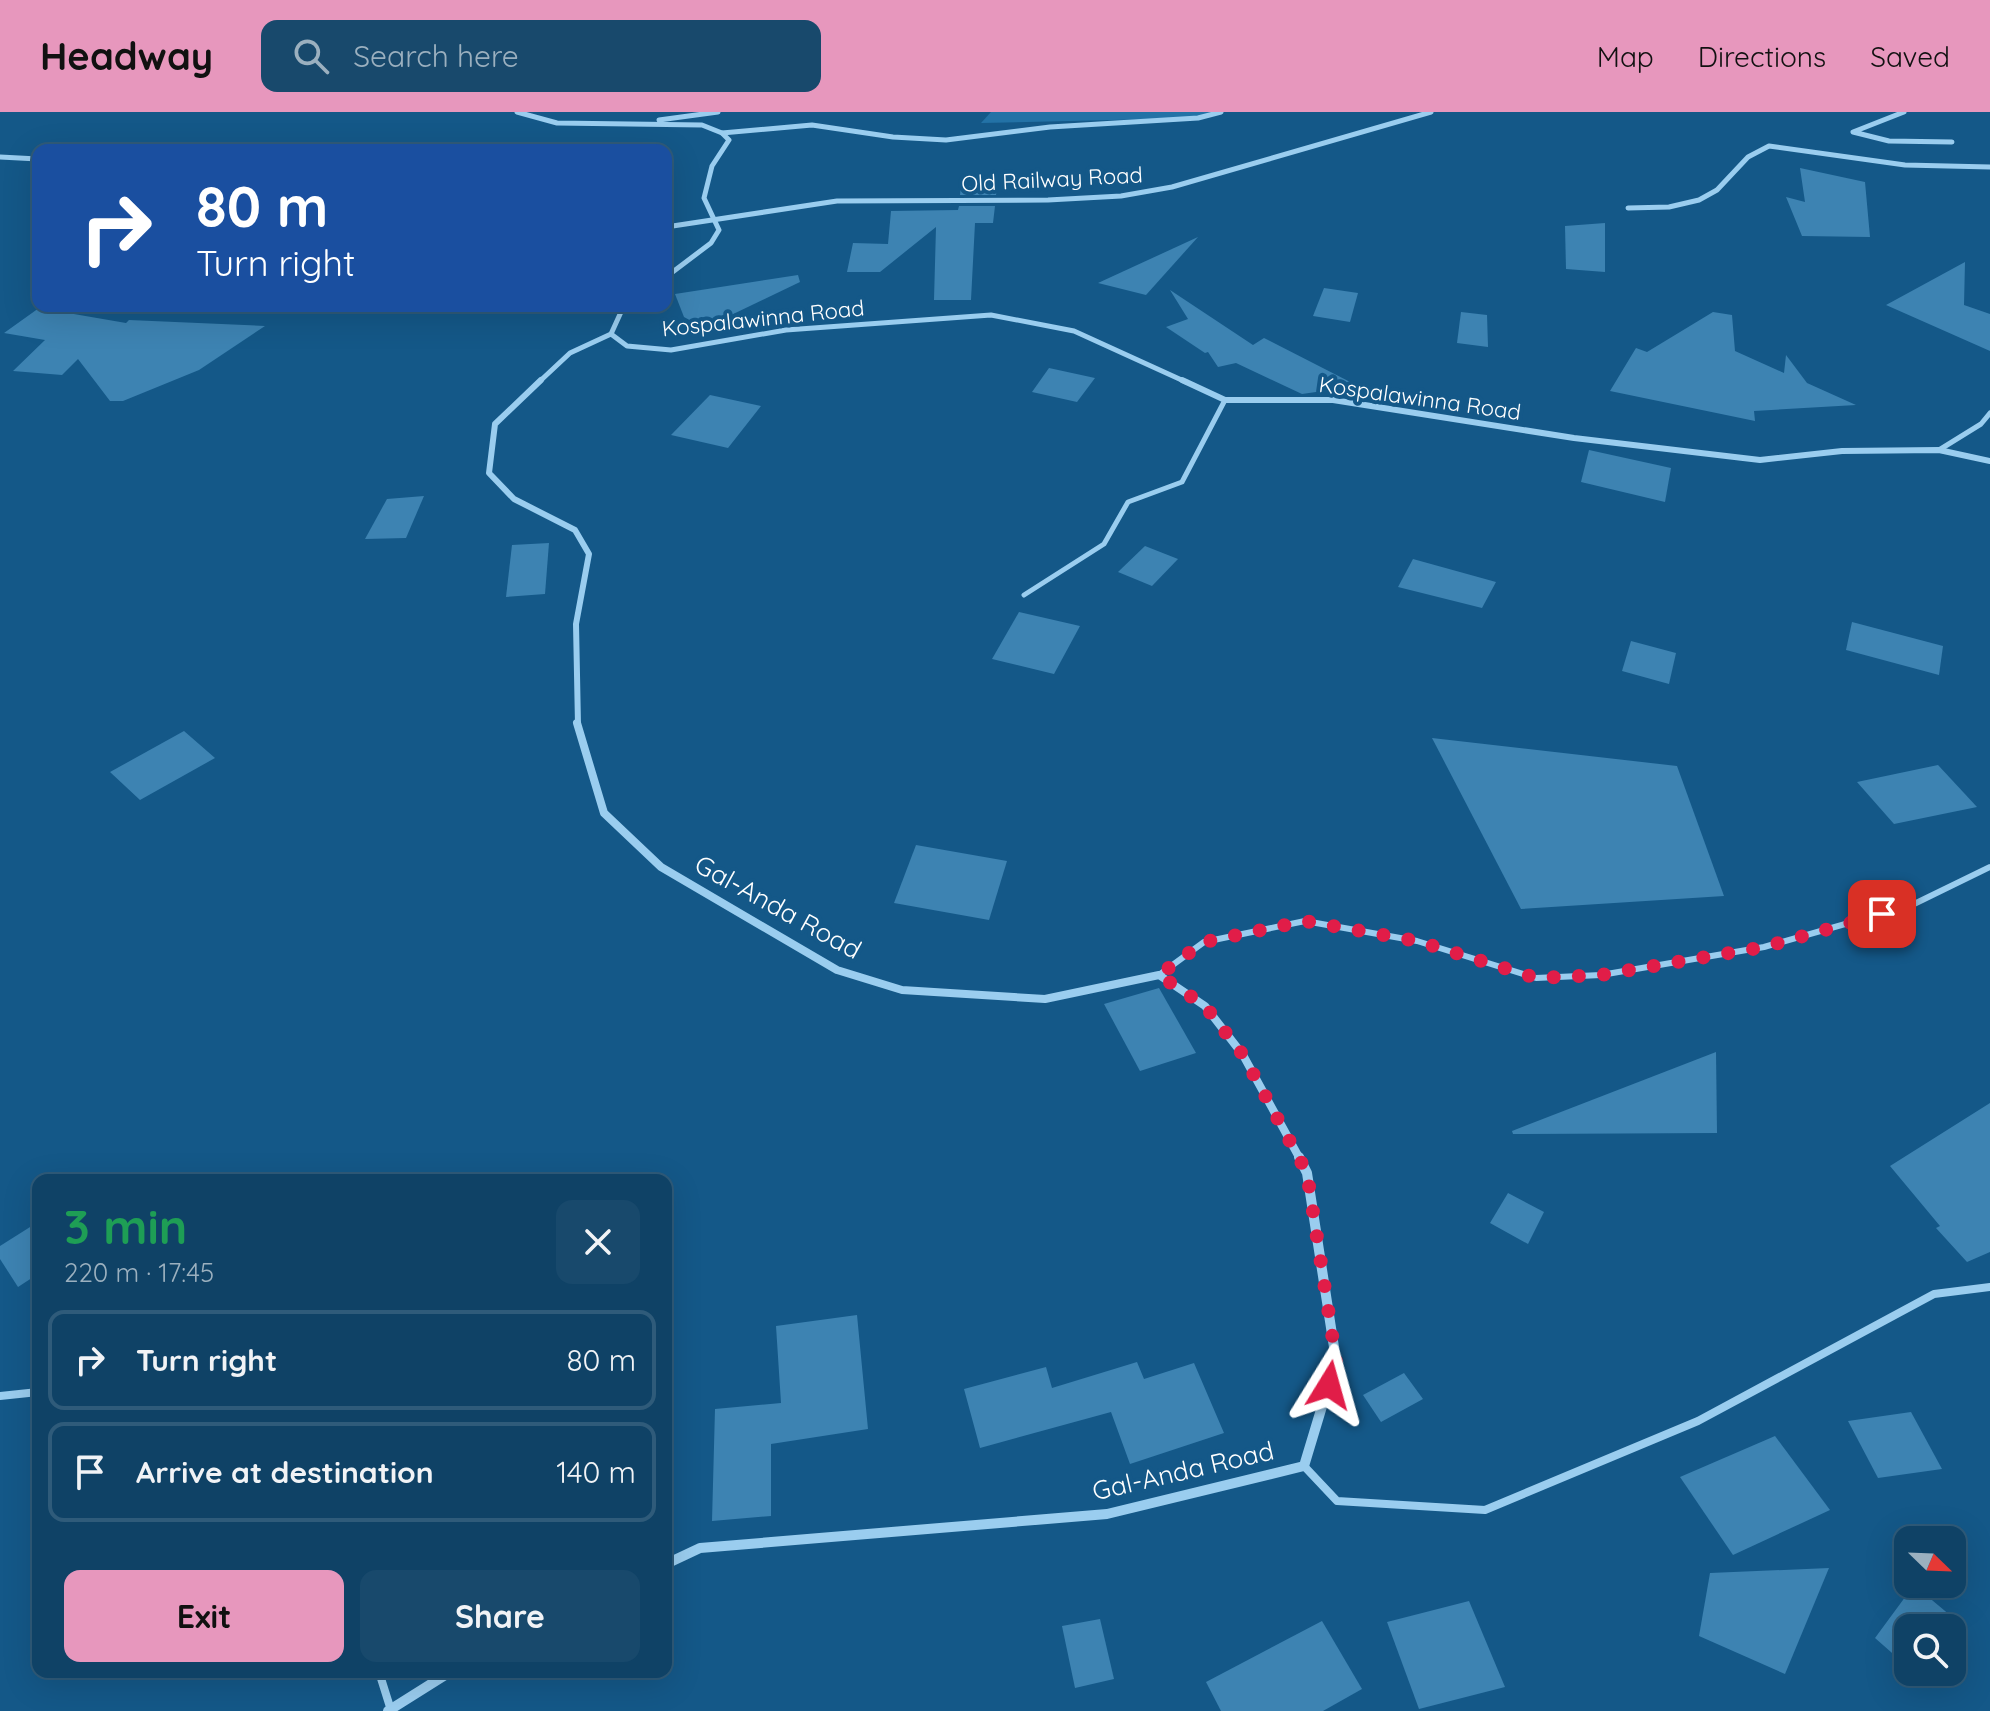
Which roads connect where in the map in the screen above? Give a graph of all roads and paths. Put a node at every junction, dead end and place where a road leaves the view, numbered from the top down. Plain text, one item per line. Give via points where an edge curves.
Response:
1 (517, 112) edge
2 (718, 112) edge
3 (1221, 112) edge
4 (1431, 112) edge
5 (1904, 112) edge
6 (630, 124) junction
7 (722, 133) junction
8 (1952, 142) dead end
9 (0, 157) edge
10 (32, 159) edge
11 (1990, 167) edge
12 (1628, 208) dead end
13 (711, 219) junction
14 (672, 226) edge
15 (672, 272) edge
16 (621, 312) edge
17 (611, 334) junction
18 (1225, 400) junction
19 (1990, 413) edge
20 (1939, 450) junction
21 (1990, 461) edge
22 (1024, 595) dead end
23 (1990, 867) edge
24 (1159, 975) junction
25 (1990, 1287) edge
26 (32, 1393) edge
27 (0, 1396) edge
28 (1304, 1466) junction
29 (672, 1561) edge
30 (381, 1678) edge
31 (440, 1678) edge
32 (389, 1709) edge

1 - 6 street via 557,123
2 - 6 street
3 - 7 street via 946,140 812,125
4 - 13 street, Old Railway Road via 1172,187 1121,196 837,201
5 - 8 street via 1853,132 1889,141
6 - 7 street via 702,125
7 - 13 street via 729,140 712,166 704,198
9 - 10 street
11 - 12 street via 1905,165 1769,146 1749,153 1708,196 1682,206
13 - 14 street, Old Railway Road
13 - 15 street, Kospalawinna Road via 719,230 711,243
16 - 17 street, Kospalawinna Road
17 - 18 street, Kospalawinna Road via 627,346 671,350 786,330 991,315 1074,331
17 - 24 street, Gal-Anda Road via 570,353 495,424 489,473 514,499 575,530 589,554 576,624 577,721 604,813 661,867 837,970 902,990 1045,999
18 - 20 street, Kospalawinna Road via 1333,400 1574,438 1760,460 1842,451
18 - 22 lane via 1182,482 1128,502 1104,544
19 - 20 lane
20 - 21 street, Kospalawinna Road
23 - 24 lane via 1912,905 1764,947 1601,975 1536,978 1417,941 1305,921 1204,942
24 - 28 street, Gal-Anda Road via 1205,1006 1243,1055 1307,1173 1336,1360
25 - 28 lane via 1934,1294 1698,1421 1485,1510 1337,1501
26 - 27 lane
28 - 29 street, Gal-Anda Road via 1107,1514 700,1548
30 - 32 lane
31 - 32 street

